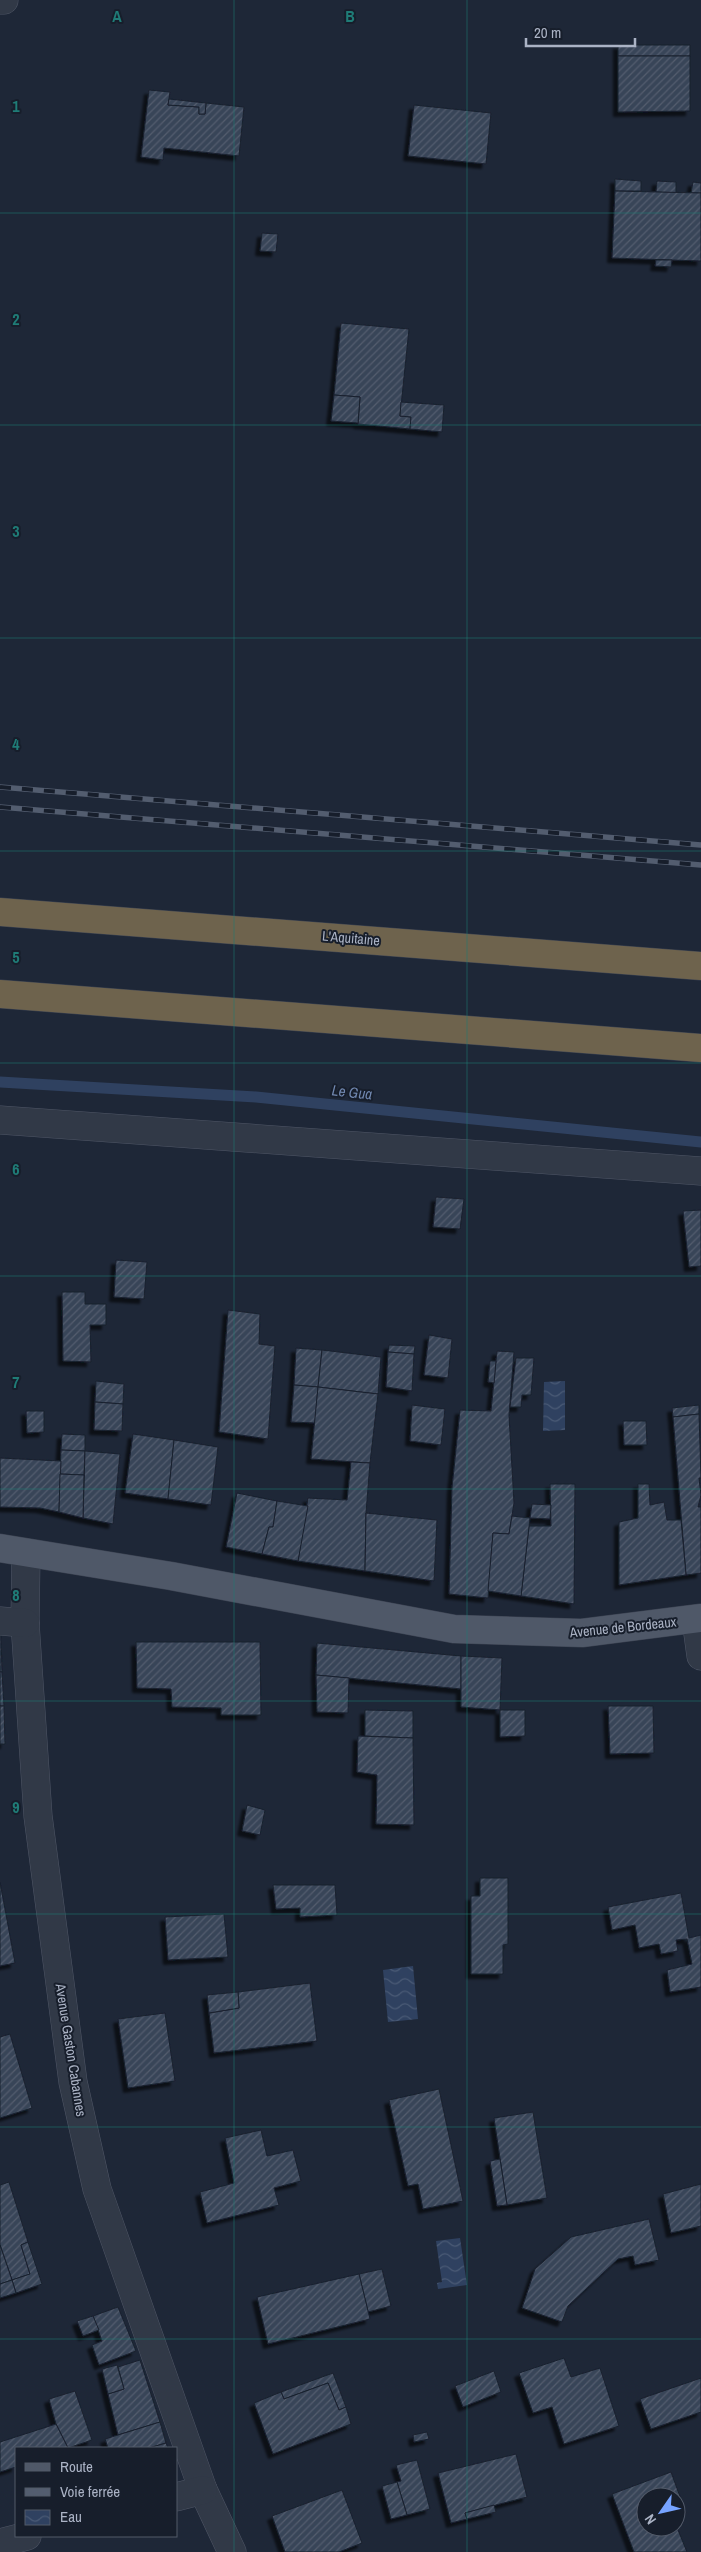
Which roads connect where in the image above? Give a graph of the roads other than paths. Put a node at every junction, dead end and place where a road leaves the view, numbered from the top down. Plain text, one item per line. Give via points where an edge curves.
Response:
1 (0, 0) edge
2 (4, 0) edge
3 (0, 912) edge
4 (701, 966) edge
5 (0, 994) edge
6 (701, 1048) edge
7 (0, 1120) edge
8 (701, 1171) edge
9 (13, 1550) edge
10 (698, 1618) edge
11 (12, 1622) edge
12 (701, 1656) edge
13 (203, 2490) junction
14 (178, 2496) edge
15 (23, 2537) edge
16 (0, 2543) edge
17 (232, 2552) edge

1 - 2 street
3 - 4 highway, L'Aquitaine
5 - 6 highway
7 - 8 street
9 - 10 main road, Avenue de Bordeaux via 454,1629 582,1633
9 - 11 street, Avenue Gaston Cabannes
10 - 12 street
11 - 13 street, Avenue Gaston Cabannes via 73,2082 97,2189
13 - 14 street
13 - 17 street, Avenue Gaston Cabannes
15 - 16 street

